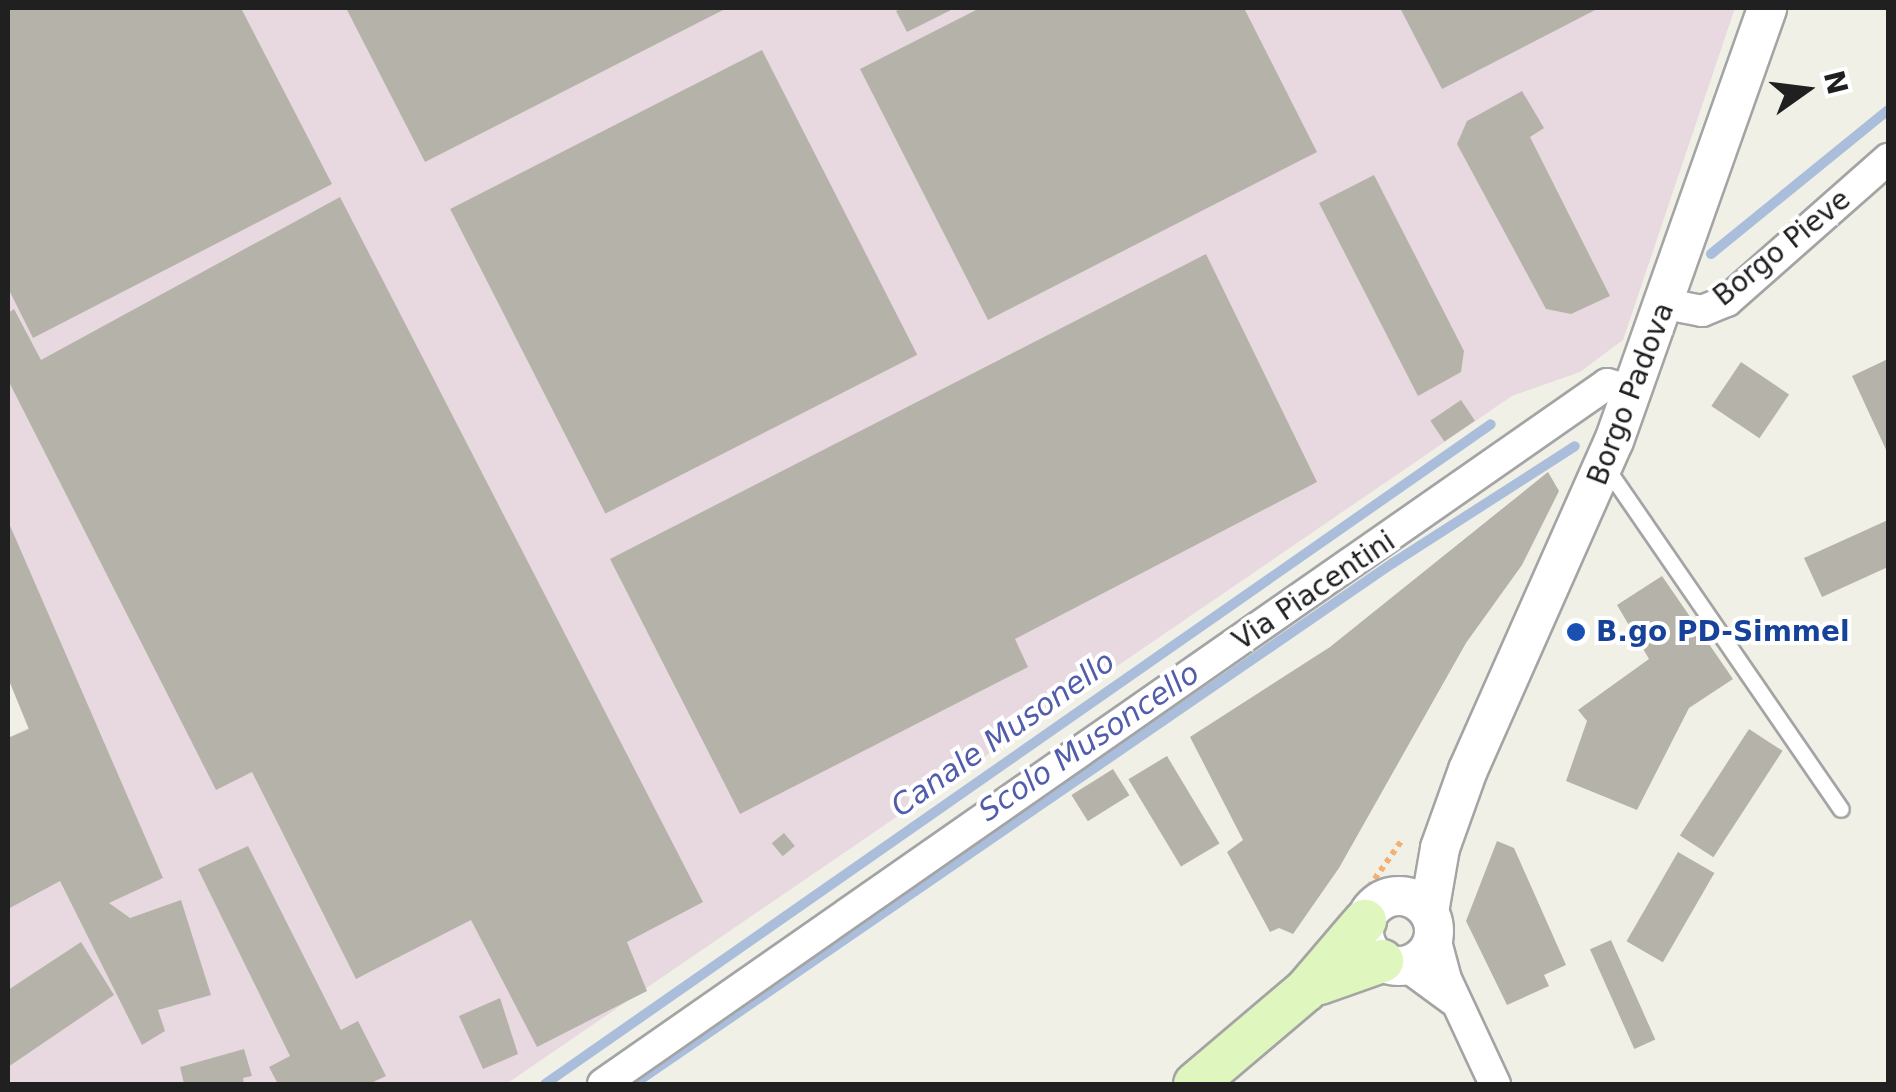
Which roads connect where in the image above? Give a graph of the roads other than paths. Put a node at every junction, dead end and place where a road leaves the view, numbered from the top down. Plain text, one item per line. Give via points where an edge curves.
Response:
1 (1767, 8) edge
2 (1888, 160) edge
3 (1666, 304) junction
4 (1634, 391) junction
5 (1605, 466) junction
6 (1468, 770) junction
7 (1841, 809) dead end
8 (1374, 911) junction
9 (1432, 923) junction
10 (1393, 963) junction
11 (1306, 990) junction
12 (1458, 1007) junction
13 (603, 1084) edge
14 (1194, 1084) edge
15 (1495, 1084) edge

1 - 3 street, Borgo Padova
2 - 3 street, Borgo Pieve via 1727,301 1702,312
3 - 4 street, Borgo Padova
4 - 5 street, Borgo Padova
4 - 13 street, Via Piacentini via 1607,384
5 - 6 street, Borgo Padova
5 - 7 lane
6 - 8 street, Borgo Padova
6 - 9 street, Borgo Padova via 1440,848
8 - 9 street via 1412,898
8 - 10 street via 1367,944
8 - 11 main road, Borgo Padova
9 - 10 street via 1425,955
9 - 12 street
10 - 11 main road, Borgo Padova
10 - 12 street via 1432,980
11 - 14 main road, Borgo Padova
12 - 15 street

